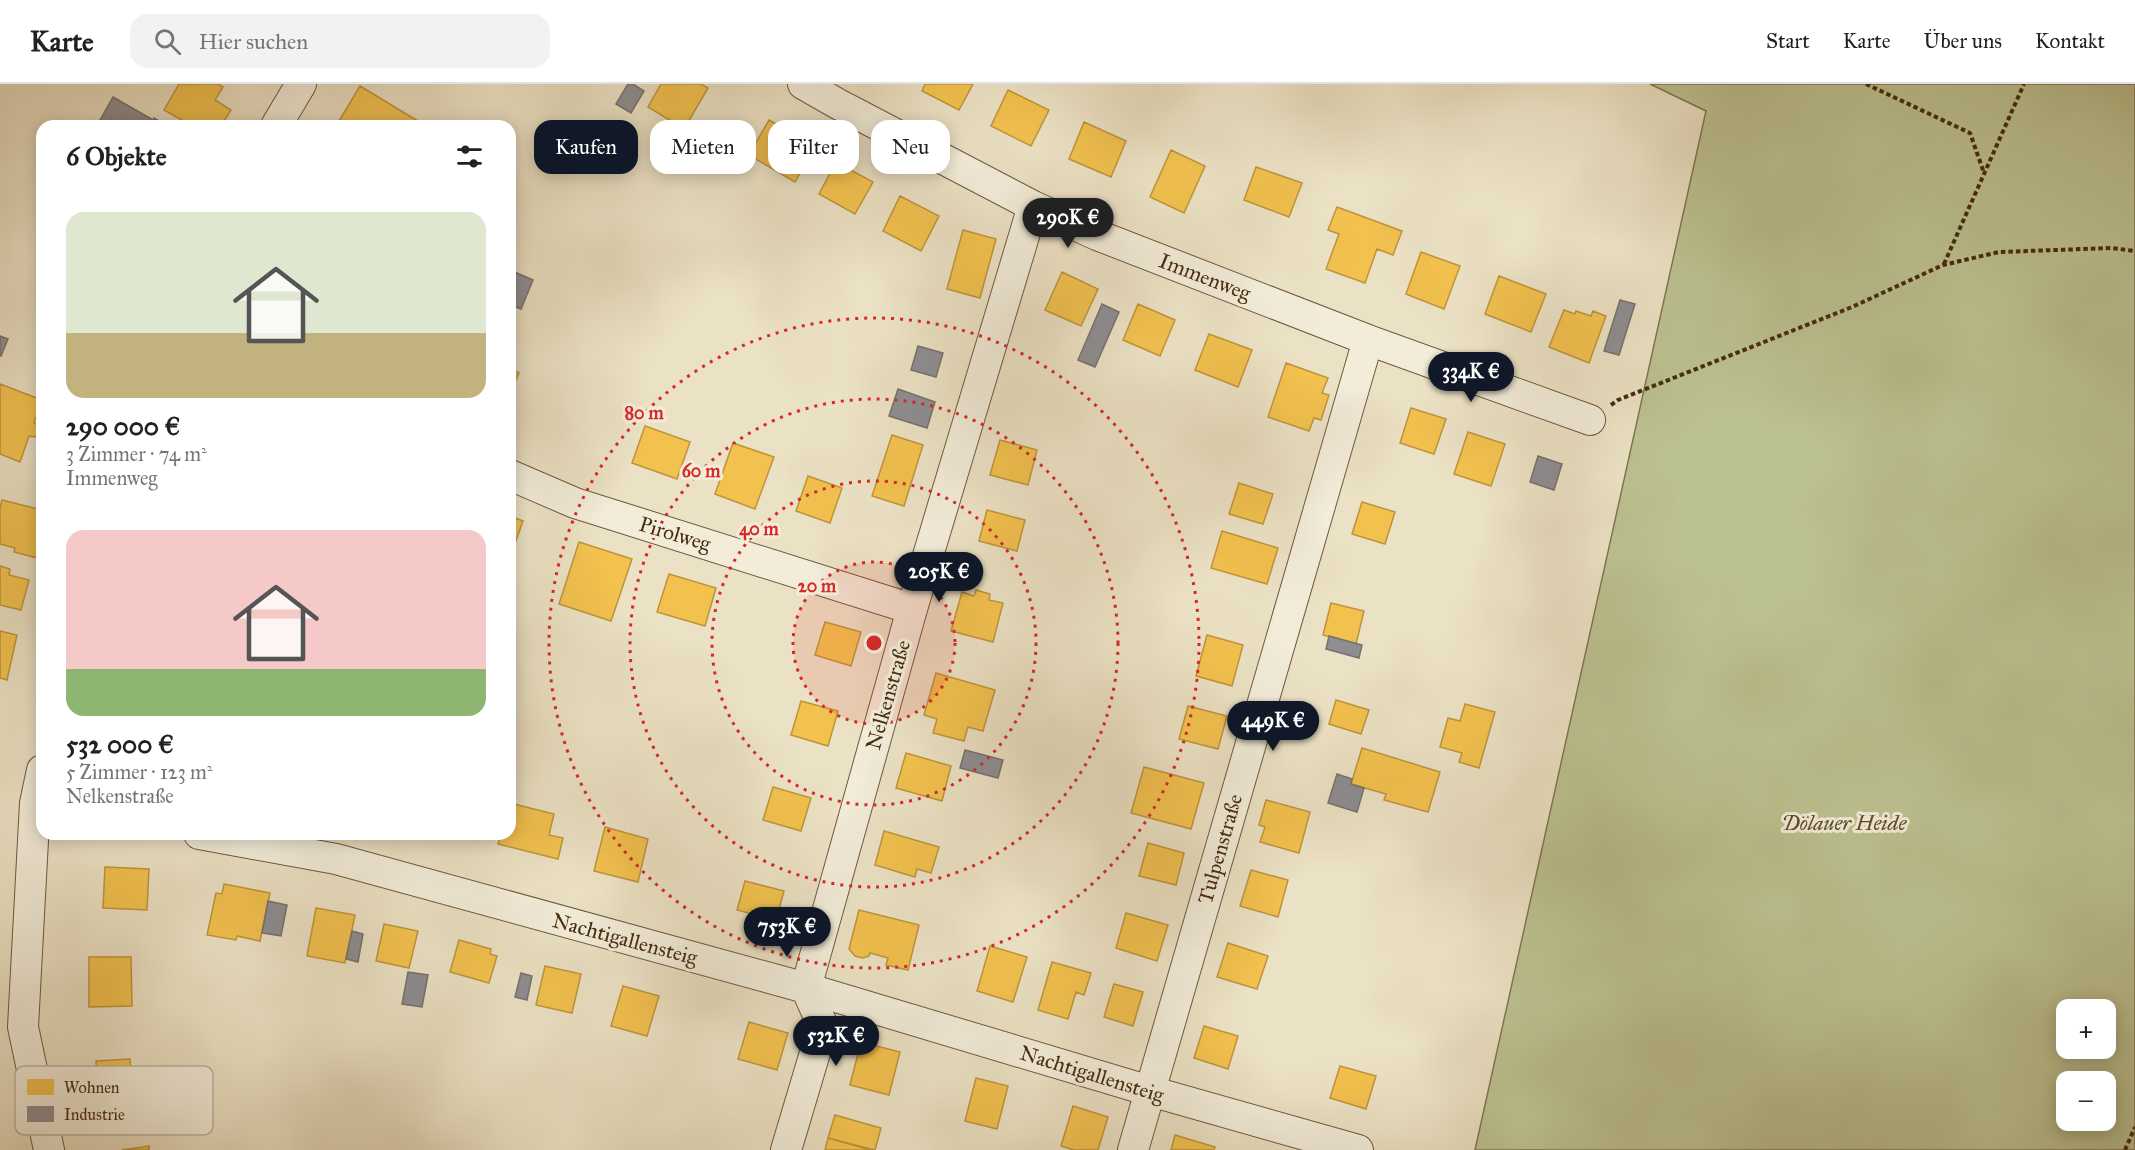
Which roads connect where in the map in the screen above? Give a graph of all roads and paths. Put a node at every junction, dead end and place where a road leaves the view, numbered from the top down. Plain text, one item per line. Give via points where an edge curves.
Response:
1 (300, 84) edge
2 (802, 84) edge
3 (1866, 84) edge
4 (2024, 84) edge
5 (279, 120) edge
6 (1984, 173) junction
7 (1033, 206) junction
8 (2135, 250) edge
9 (1943, 265) junction
10 (1368, 340) junction
11 (1590, 420) joint
12 (516, 478) edge
13 (912, 609) junction
14 (36, 840) edge
15 (231, 840) edge
16 (806, 988) junction
17 (31, 1066) edge
18 (1150, 1091) junction
19 (2135, 1127) edge
20 (46, 1135) edge
21 (49, 1150) edge
22 (786, 1150) edge
23 (1133, 1150) edge
24 (1358, 1150) edge
25 (2125, 1150) edge

1 - 5 street
2 - 7 street, Immenweg
3 - 6 path via 1971,134
4 - 6 path
6 - 9 path
7 - 10 street, Immenweg via 1097,236
7 - 13 street, Nelkenstraße
8 - 9 path via 1999,252
9 - 11 path via 1852,307 1618,400
10 - 11 street, Immenweg
10 - 18 street, Tulpenstraße
12 - 13 street, Pirolweg via 574,503
13 - 16 street, Nelkenstraße
14 - 17 street via 23,1027
15 - 16 street, Nachtigallensteig via 336,860
16 - 18 street, Nachtigallensteig
16 - 22 street via 823,1026
18 - 23 street, Tulpenstraße
18 - 24 street, Nachtigallensteig
19 - 25 path
20 - 21 street

